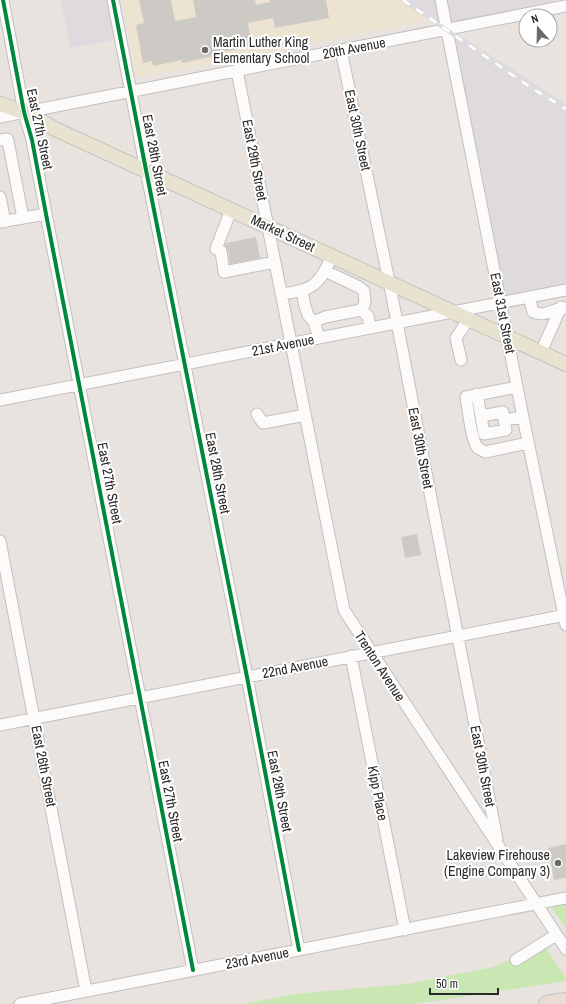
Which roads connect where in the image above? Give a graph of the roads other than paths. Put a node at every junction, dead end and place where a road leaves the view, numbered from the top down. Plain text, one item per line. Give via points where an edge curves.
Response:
1 (3, 0) edge
2 (114, 0) edge
3 (440, 0) edge
4 (552, 5) edge
5 (566, 6) edge
6 (446, 29) junction
7 (342, 50) junction
8 (237, 71) junction
9 (132, 92) junction
10 (0, 104) edge
11 (24, 112) junction
12 (0, 117) edge
13 (0, 140) edge
14 (146, 170) junction
15 (0, 199) edge
16 (231, 210) junction
17 (46, 214) junction
18 (23, 218) junction
19 (2, 222) edge
20 (268, 227) junction
21 (332, 256) junction
22 (275, 262) junction
23 (325, 271) junction
24 (389, 281) junction
25 (566, 290) edge
26 (302, 291) junction
27 (281, 294) junction
28 (529, 297) junction
29 (501, 303) junction
30 (564, 308) edge
31 (361, 310) junction
32 (454, 312) junction
33 (469, 318) junction
34 (314, 322) junction
35 (397, 323) junction
36 (370, 328) junction
37 (508, 337) junction
38 (319, 338) junction
39 (291, 344) junction
40 (541, 352) junction
41 (461, 360) dead end
42 (185, 364) junction
43 (566, 364) edge
44 (80, 384) junction
45 (517, 387) junction
46 (477, 394) junction
47 (0, 400) edge
48 (257, 414) dead end
49 (305, 414) junction
50 (481, 416) junction
51 (523, 417) junction
52 (504, 420) junction
53 (528, 443) junction
54 (0, 541) edge
55 (565, 618) edge
56 (458, 636) junction
57 (371, 652) junction
58 (351, 656) junction
59 (247, 677) junction
60 (140, 698) junction
61 (35, 718) junction
62 (0, 725) edge
63 (498, 846) junction
64 (566, 898) edge
65 (536, 904) junction
66 (405, 930) junction
67 (556, 935) junction
68 (566, 949) edge
69 (299, 950) junction
70 (516, 960) dead end
71 (194, 970) junction
72 (86, 991) junction
73 (566, 1001) edge
74 (20, 1004) edge
75 (547, 1004) edge

1 - 11 street, East 27th Street
2 - 9 street, East 28th Street
3 - 6 street, East 31st Street
4 - 5 street, 20th Avenue
4 - 6 street, 20th Avenue
6 - 7 street, 20th Avenue
6 - 29 street, East 31st Street
7 - 8 street, 20th Avenue
7 - 24 street, East 30th Street
8 - 9 street, 20th Avenue
8 - 20 street, East 29th Street
9 - 11 street, 20th Avenue
9 - 14 street, East 28th Street
10 - 11 main road, Market Street
11 - 12 street, 20th Avenue
11 - 14 main road, Market Street via 55,129
11 - 17 street, East 27th Street
13 - 18 street via 8,141
14 - 16 main road, Market Street
14 - 42 street, East 28th Street
15 - 19 street
16 - 20 main road, Market Street
16 - 22 street via 216,249 221,251 224,272
17 - 18 street
17 - 44 street, East 27th Street
18 - 19 street
20 - 21 main road, Market Street
20 - 22 street, East 29th Street
21 - 23 street
21 - 24 main road, Market Street
22 - 27 street, East 29th Street
23 - 26 street via 319,281
23 - 31 street via 364,291 365,303
24 - 32 main road, Market Street
24 - 35 street, East 30th Street
25 - 28 street, 21st Avenue
26 - 27 street
26 - 34 street via 308,315
27 - 39 street, East 29th Street
28 - 29 street, 21st Avenue
28 - 30 street via 533,312 539,315
29 - 32 street, 21st Avenue
29 - 37 street, East 31st Street
30 - 40 street
31 - 34 street via 325,317
31 - 36 street via 368,316
32 - 33 main road, Market Street
32 - 35 street, 21st Avenue
33 - 37 main road, Market Street
33 - 41 street via 456,338
34 - 38 street
35 - 36 street, 21st Avenue
35 - 56 street, East 30th Street
36 - 38 street, 21st Avenue
37 - 40 main road, Market Street
37 - 45 street, East 31st Street
38 - 39 street, 21st Avenue
39 - 42 street, 21st Avenue
39 - 49 street, Trenton Avenue
40 - 43 main road, Market Street
42 - 44 street, 21st Avenue
42 - 59 street, East 28th Street
44 - 47 street, 21st Avenue
44 - 60 street, East 27th Street
45 - 46 street
45 - 51 street, East 31st Street
46 - 50 street
46 - 53 street via 466,397 476,445 480,450 485,452
48 - 49 street via 263,423
49 - 57 street, Trenton Avenue via 341,601
50 - 52 street via 503,412
50 - 52 street via 484,434 506,430
51 - 52 street
51 - 53 street, East 31st Street
53 - 55 street, East 31st Street
54 - 61 street, East 26th Street
55 - 56 street, 22nd Avenue
56 - 57 street, 22nd Avenue
56 - 63 street, East 30th Street
57 - 58 street, 22nd Avenue
57 - 63 street, Trenton Avenue
58 - 59 street, 22nd Avenue
58 - 66 street, Kipp Place
59 - 60 street, 22nd Avenue
59 - 69 street, East 28th Street
60 - 61 street, 22nd Avenue
60 - 71 street, East 27th Street
61 - 62 street, 22nd Avenue
61 - 72 street, East 26th Street
63 - 65 street, Trenton Avenue
64 - 65 street, 23rd Avenue
65 - 66 street, 23rd Avenue
65 - 67 street, Trenton Avenue
66 - 69 street, 23rd Avenue
67 - 68 street, Trenton Avenue
67 - 70 street
69 - 71 street, 23rd Avenue
71 - 72 street, 23rd Avenue
72 - 74 street, 23rd Avenue
73 - 75 highway

